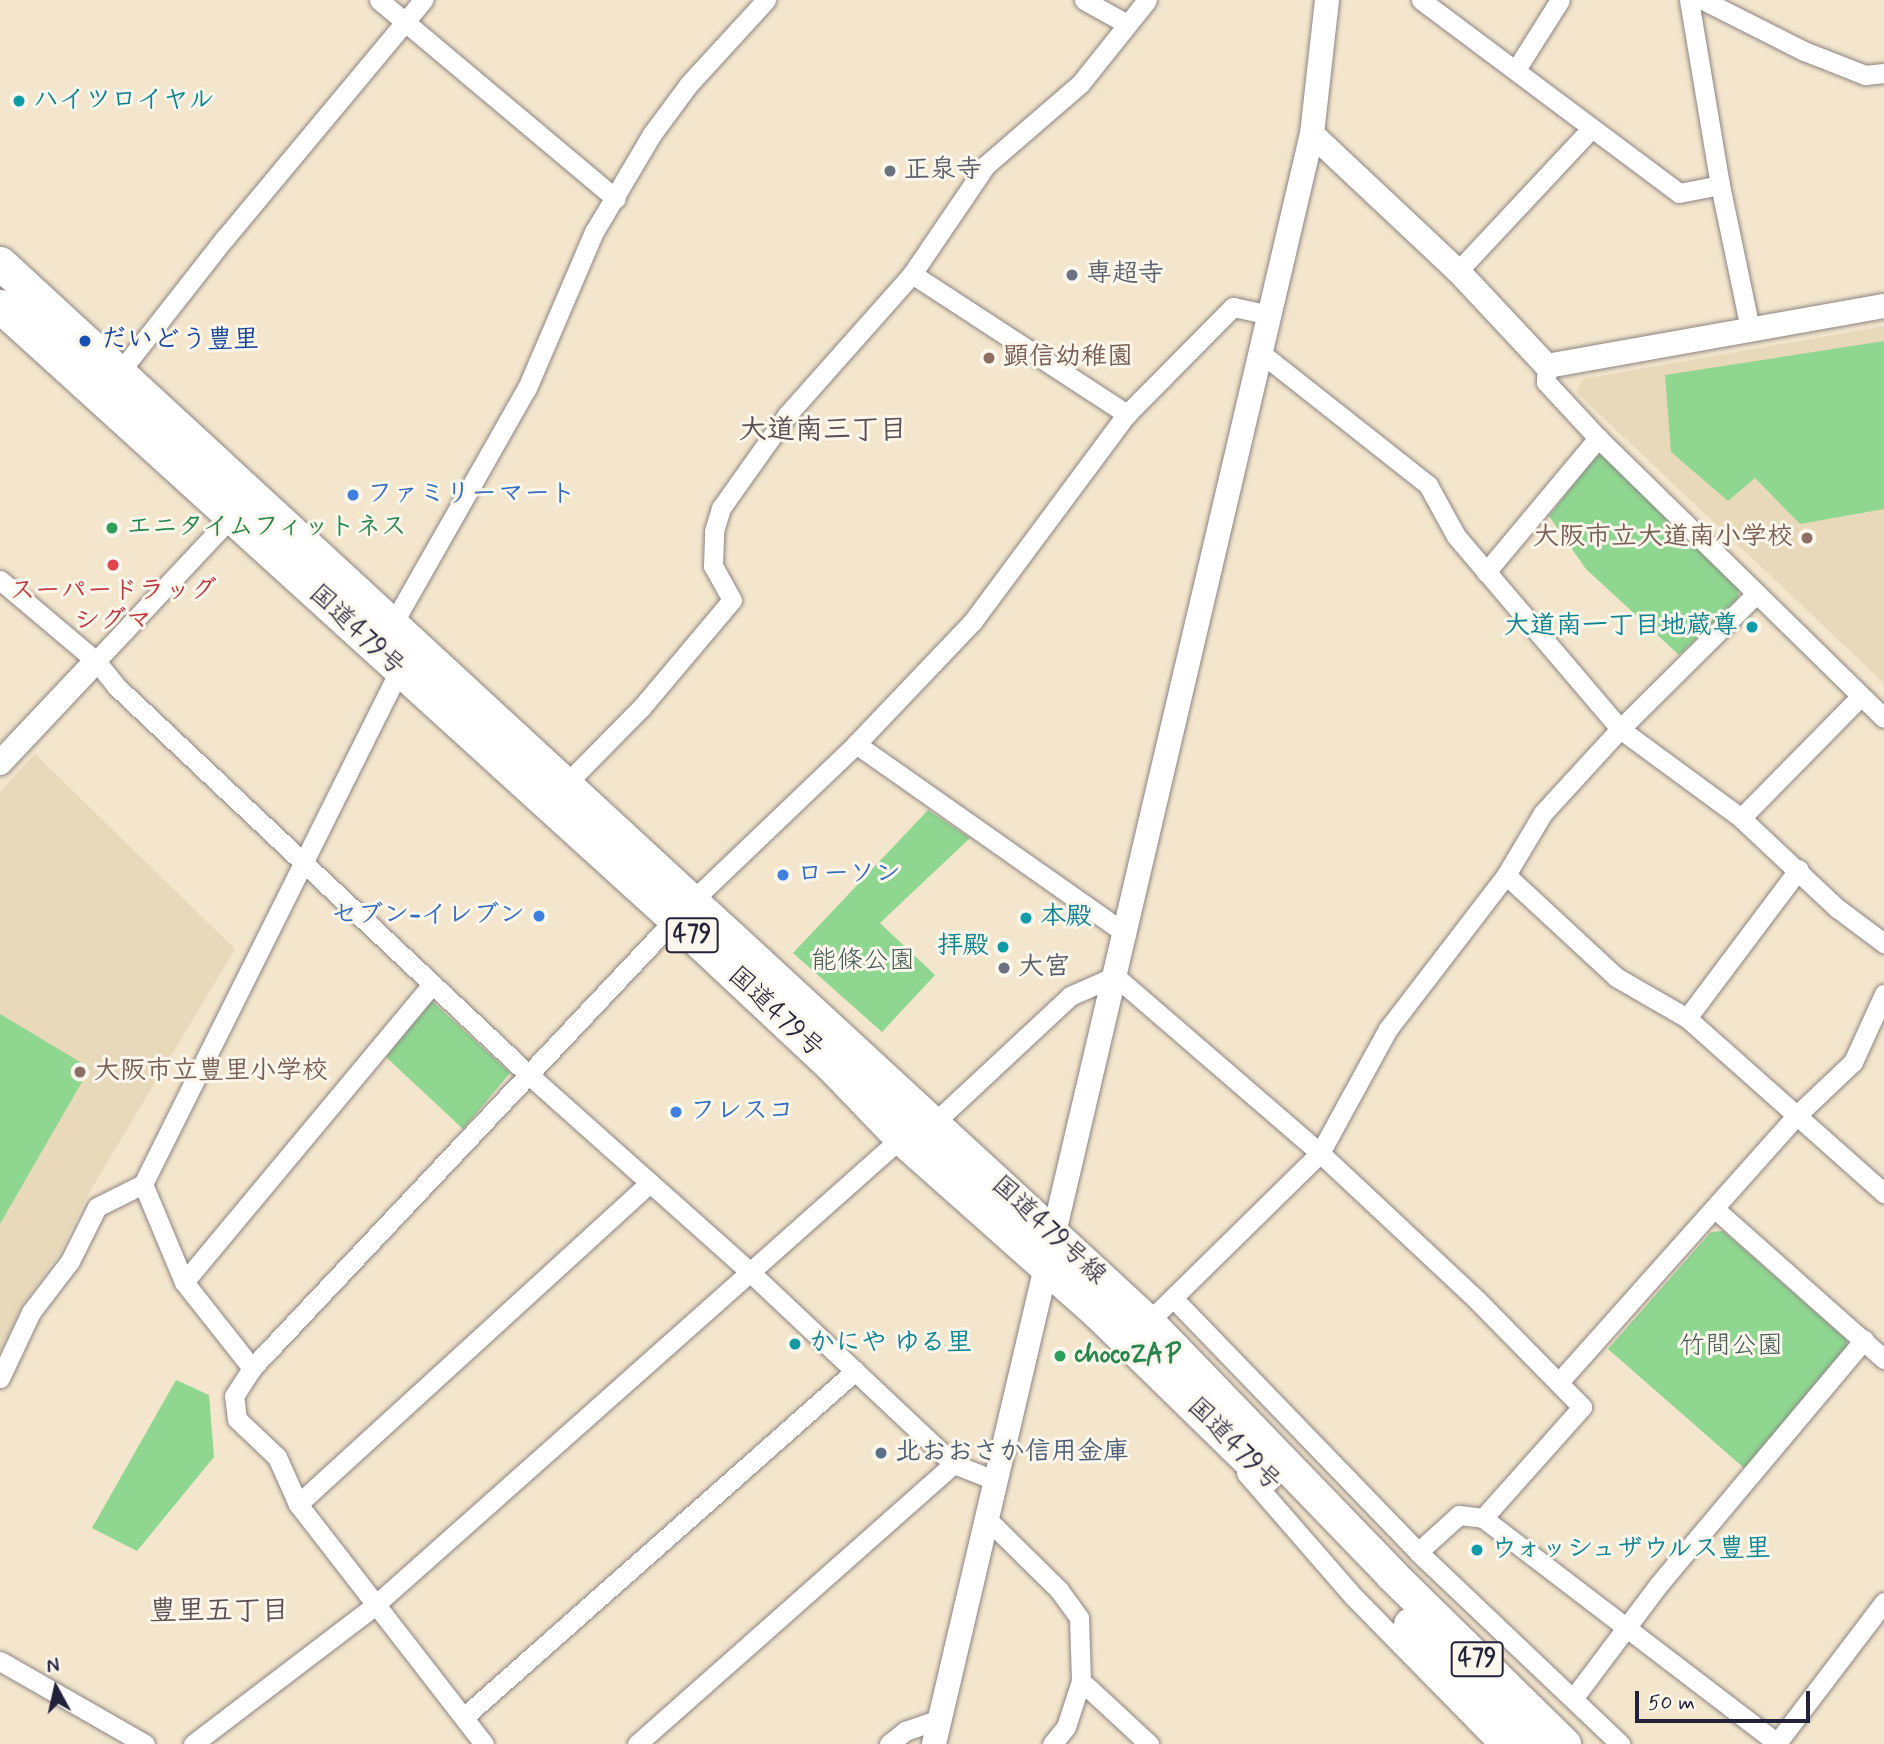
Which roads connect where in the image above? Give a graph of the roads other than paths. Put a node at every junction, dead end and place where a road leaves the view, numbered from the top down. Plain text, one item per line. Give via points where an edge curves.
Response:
1 (379, 0) edge
2 (423, 0) edge
3 (766, 0) edge
4 (1084, 0) edge
5 (1147, 0) edge
6 (1327, 0) edge
7 (1420, 0) edge
8 (1560, 0) edge
9 (1689, 0) edge
10 (1703, 0) edge
11 (404, 23) junction
12 (1126, 24) junction
13 (1517, 68) junction
14 (1884, 72) edge
15 (1590, 130) junction
16 (1312, 134) junction
17 (1720, 185) junction
18 (616, 200) junction
19 (0, 263) edge
20 (1458, 271) junction
21 (912, 274) junction
22 (0, 306) edge
23 (1884, 306) edge
24 (1270, 315) junction
25 (1751, 328) junction
26 (1261, 354) junction
27 (1547, 366) junction
28 (119, 373) junction
29 (1127, 414) junction
30 (1598, 438) junction
31 (231, 517) junction
32 (1486, 572) junction
33 (0, 580) edge
34 (1756, 594) junction
35 (391, 626) junction
36 (96, 660) junction
37 (399, 671) junction
38 (1861, 696) junction
39 (1884, 718) edge
40 (1620, 729) junction
41 (856, 744) junction
42 (0, 763) edge
43 (563, 787) junction
44 (1741, 818) junction
45 (303, 862) junction
46 (1799, 869) junction
47 (1506, 875) junction
48 (685, 911) junction
49 (1126, 934) junction
50 (1884, 943) edge
51 (1115, 976) junction
52 (432, 984) junction
53 (1884, 994) edge
54 (1687, 1018) junction
55 (529, 1075) junction
56 (1796, 1116) junction
57 (934, 1123) junction
58 (901, 1138) junction
59 (1320, 1153) junction
60 (144, 1184) junction
61 (650, 1184) junction
62 (1884, 1193) edge
63 (1716, 1209) junction
64 (1047, 1251) junction
65 (751, 1273) junction
66 (184, 1282) junction
67 (1174, 1299) junction
68 (1148, 1322) junction
69 (1864, 1340) junction
70 (1884, 1359) edge
71 (1150, 1363) junction
72 (252, 1368) junction
73 (855, 1371) junction
74 (0, 1378) edge
75 (1559, 1382) junction
76 (954, 1464) junction
77 (994, 1480) junction
78 (298, 1504) junction
79 (985, 1517) junction
80 (1483, 1518) junction
81 (1418, 1552) junction
82 (1380, 1577) junction
83 (1884, 1602) edge
84 (374, 1606) junction
85 (1625, 1629) junction
86 (0, 1661) edge
87 (1081, 1681) junction
88 (1575, 1696) junction
89 (465, 1716) junction
90 (939, 1719) junction
91 (1778, 1743) edge
92 (145, 1744) edge
93 (193, 1744) edge
94 (484, 1744) edge
95 (637, 1744) edge
96 (889, 1744) edge
97 (934, 1744) edge
98 (1052, 1744) edge
99 (1149, 1744) edge
100 (1498, 1744) edge
101 (1526, 1744) edge
102 (1564, 1744) edge
103 (1620, 1744) edge

1 - 11 street
2 - 11 street
3 - 18 street via 689,84 652,134
4 - 12 street
5 - 12 street
6 - 16 street
7 - 13 street
8 - 13 street
9 - 17 street
10 - 14 street via 1804,51 1865,75
11 - 18 street
11 - 28 street
12 - 21 street via 1080,84 986,165
13 - 15 street
15 - 17 street via 1679,193
15 - 20 street
16 - 20 street
16 - 24 street
17 - 25 street
18 - 35 street via 594,232 527,388
19 - 28 highway, 国道479号 / 479
20 - 27 street
21 - 29 street
21 - 43 street via 787,415 721,508 714,531 713,566 732,600 640,708
22 - 31 highway, 国道479号 / 479
23 - 25 street
24 - 26 street
24 - 29 street via 1233,307
25 - 27 street
26 - 32 street via 1428,485 1456,536
26 - 49 street
27 - 30 street via 1546,382
28 - 35 highway, 国道479号 / 479
29 - 41 street via 973,621
30 - 32 street
30 - 34 street
31 - 36 street
31 - 37 highway, 国道479号 / 479
32 - 40 street via 1520,606
33 - 36 street
34 - 38 street
34 - 40 street
35 - 37 street
35 - 43 highway, 国道479号 / 479
36 - 42 street
36 - 45 street via 116,686
37 - 45 street
37 - 48 highway, 国道479号 / 479
38 - 39 street
38 - 44 street
40 - 44 street
40 - 47 street via 1544,813
41 - 48 street
41 - 49 street
43 - 48 highway, 国道479号 / 479
44 - 46 street
45 - 52 street
45 - 60 street
46 - 50 street via 1837,908
46 - 54 street
47 - 54 street via 1616,978
47 - 59 street via 1388,1029
48 - 55 street
48 - 57 highway, 国道479号線 / 479
48 - 58 highway, 国道479号 / 479
49 - 51 street
51 - 57 street via 1070,996
51 - 59 street
51 - 64 street
52 - 55 street
52 - 66 street
53 - 56 street via 1853,1062
54 - 56 street
55 - 61 street
55 - 72 street
56 - 62 street
56 - 63 street
57 - 64 highway, 国道479号線 / 479
58 - 64 highway, 国道479号 / 479
58 - 65 street
59 - 67 street
59 - 75 street
60 - 66 street
60 - 74 street via 97,1207 70,1261 32,1312
61 - 65 street
61 - 78 street
63 - 69 street
63 - 75 street
64 - 68 highway, 国道479号線 / 479
64 - 71 highway, 国道479号 / 479
64 - 77 street
65 - 73 street
65 - 84 street
66 - 72 street
67 - 68 street
67 - 81 street
68 - 82 highway, 国道479号線 / 479
69 - 70 street
69 - 85 street
71 - 82 highway, 国道479号 / 479
71 - 100 street via 1353,1596
72 - 78 street via 234,1395 237,1419 277,1457
73 - 76 street
73 - 89 street
75 - 80 street via 1582,1407
76 - 77 street
76 - 95 street
77 - 79 street
78 - 84 street
79 - 87 street via 1059,1590 1079,1618
79 - 90 street
80 - 81 street via 1459,1515
80 - 85 street
81 - 88 street
82 - 101 highway, 国道479号 / 479
82 - 102 highway, 国道479号 / 479
83 - 91 street
84 - 89 street
84 - 93 street
85 - 88 street
85 - 91 street
86 - 92 street
87 - 98 street via 1066,1727
87 - 99 street
88 - 103 street
89 - 94 street
90 - 96 street via 905,1731
90 - 97 street

